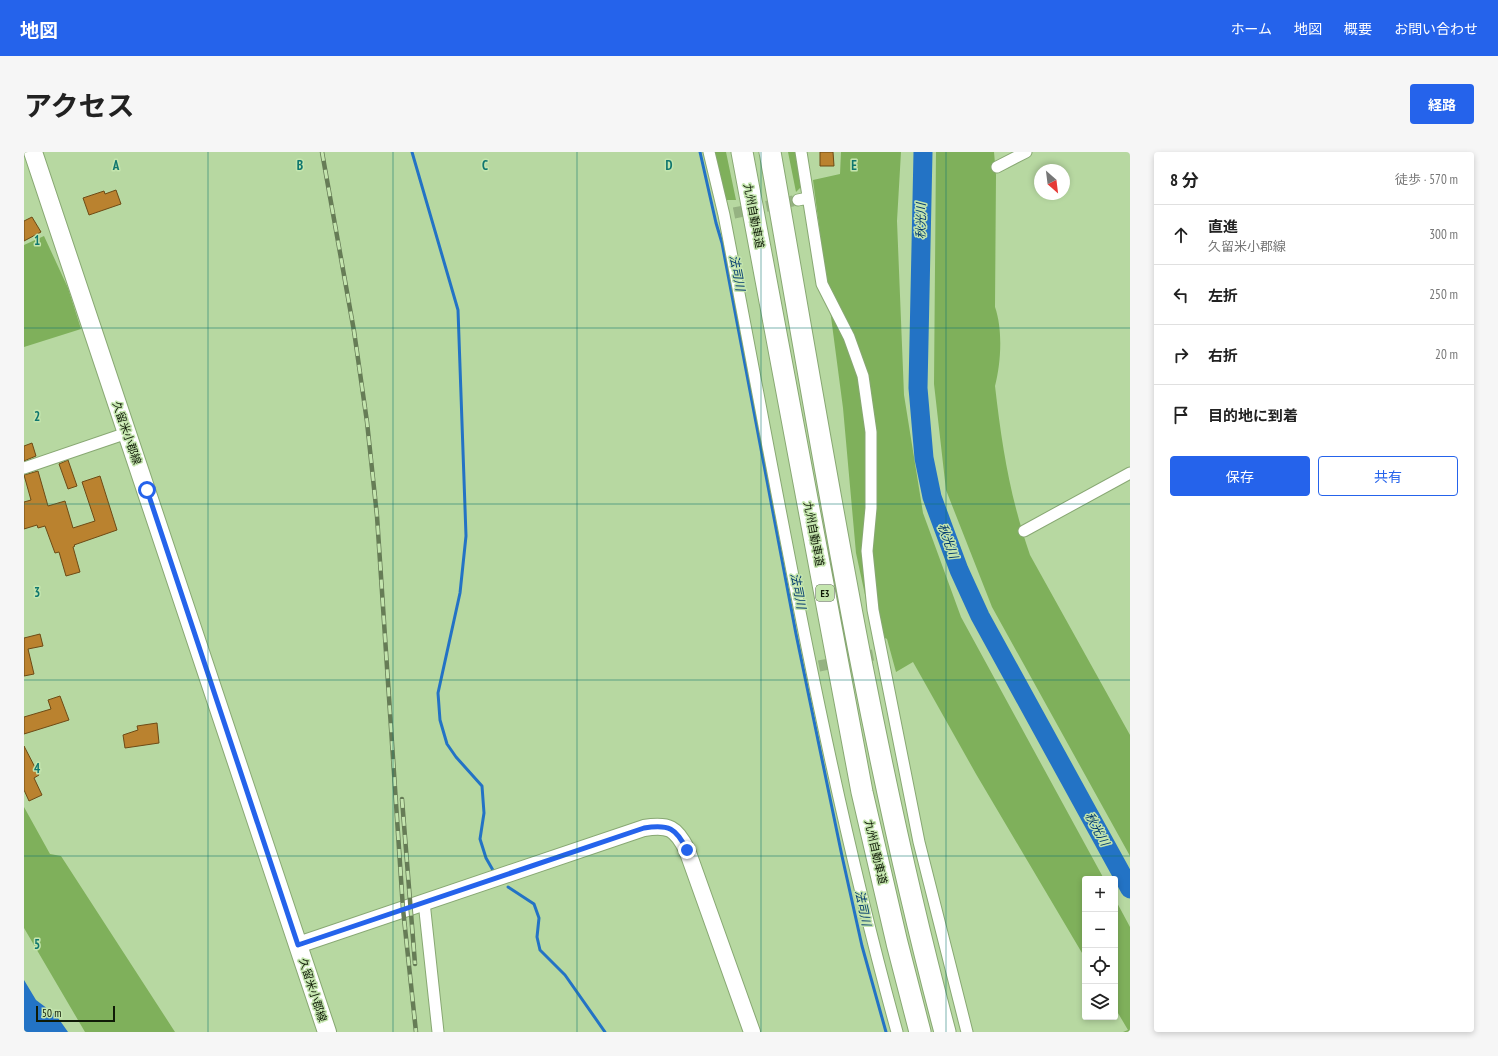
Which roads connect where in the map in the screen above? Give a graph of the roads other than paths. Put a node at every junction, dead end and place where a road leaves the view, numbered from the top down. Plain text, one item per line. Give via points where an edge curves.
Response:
1 (33, 152) edge
2 (709, 152) edge
3 (742, 152) edge
4 (770, 152) edge
5 (801, 152) edge
6 (1026, 152) edge
7 (997, 167) dead end
8 (127, 433) junction
9 (24, 468) edge
10 (1130, 473) edge
11 (1024, 531) dead end
12 (424, 902) junction
13 (298, 945) junction
14 (327, 1032) edge
15 (438, 1032) edge
16 (752, 1032) edge
17 (897, 1032) edge
18 (920, 1032) edge
19 (945, 1032) edge
20 (967, 1032) edge

1 - 8 main road, 久留米小郡線
2 - 17 street via 729,214 815,666 875,951
3 - 18 highway, 九州自動車道 / E3 via 862,792
4 - 19 highway, E3 via 885,781 919,936
5 - 20 street via 803,199 822,284 849,337 863,376 871,432 871,508 867,550 877,655 919,842
6 - 7 street
8 - 9 street
8 - 13 main road, 久留米小郡線
10 - 11 street
12 - 13 street
12 - 15 street
12 - 16 street via 644,828 656,826 674,830 687,850
13 - 14 main road, 久留米小郡線

